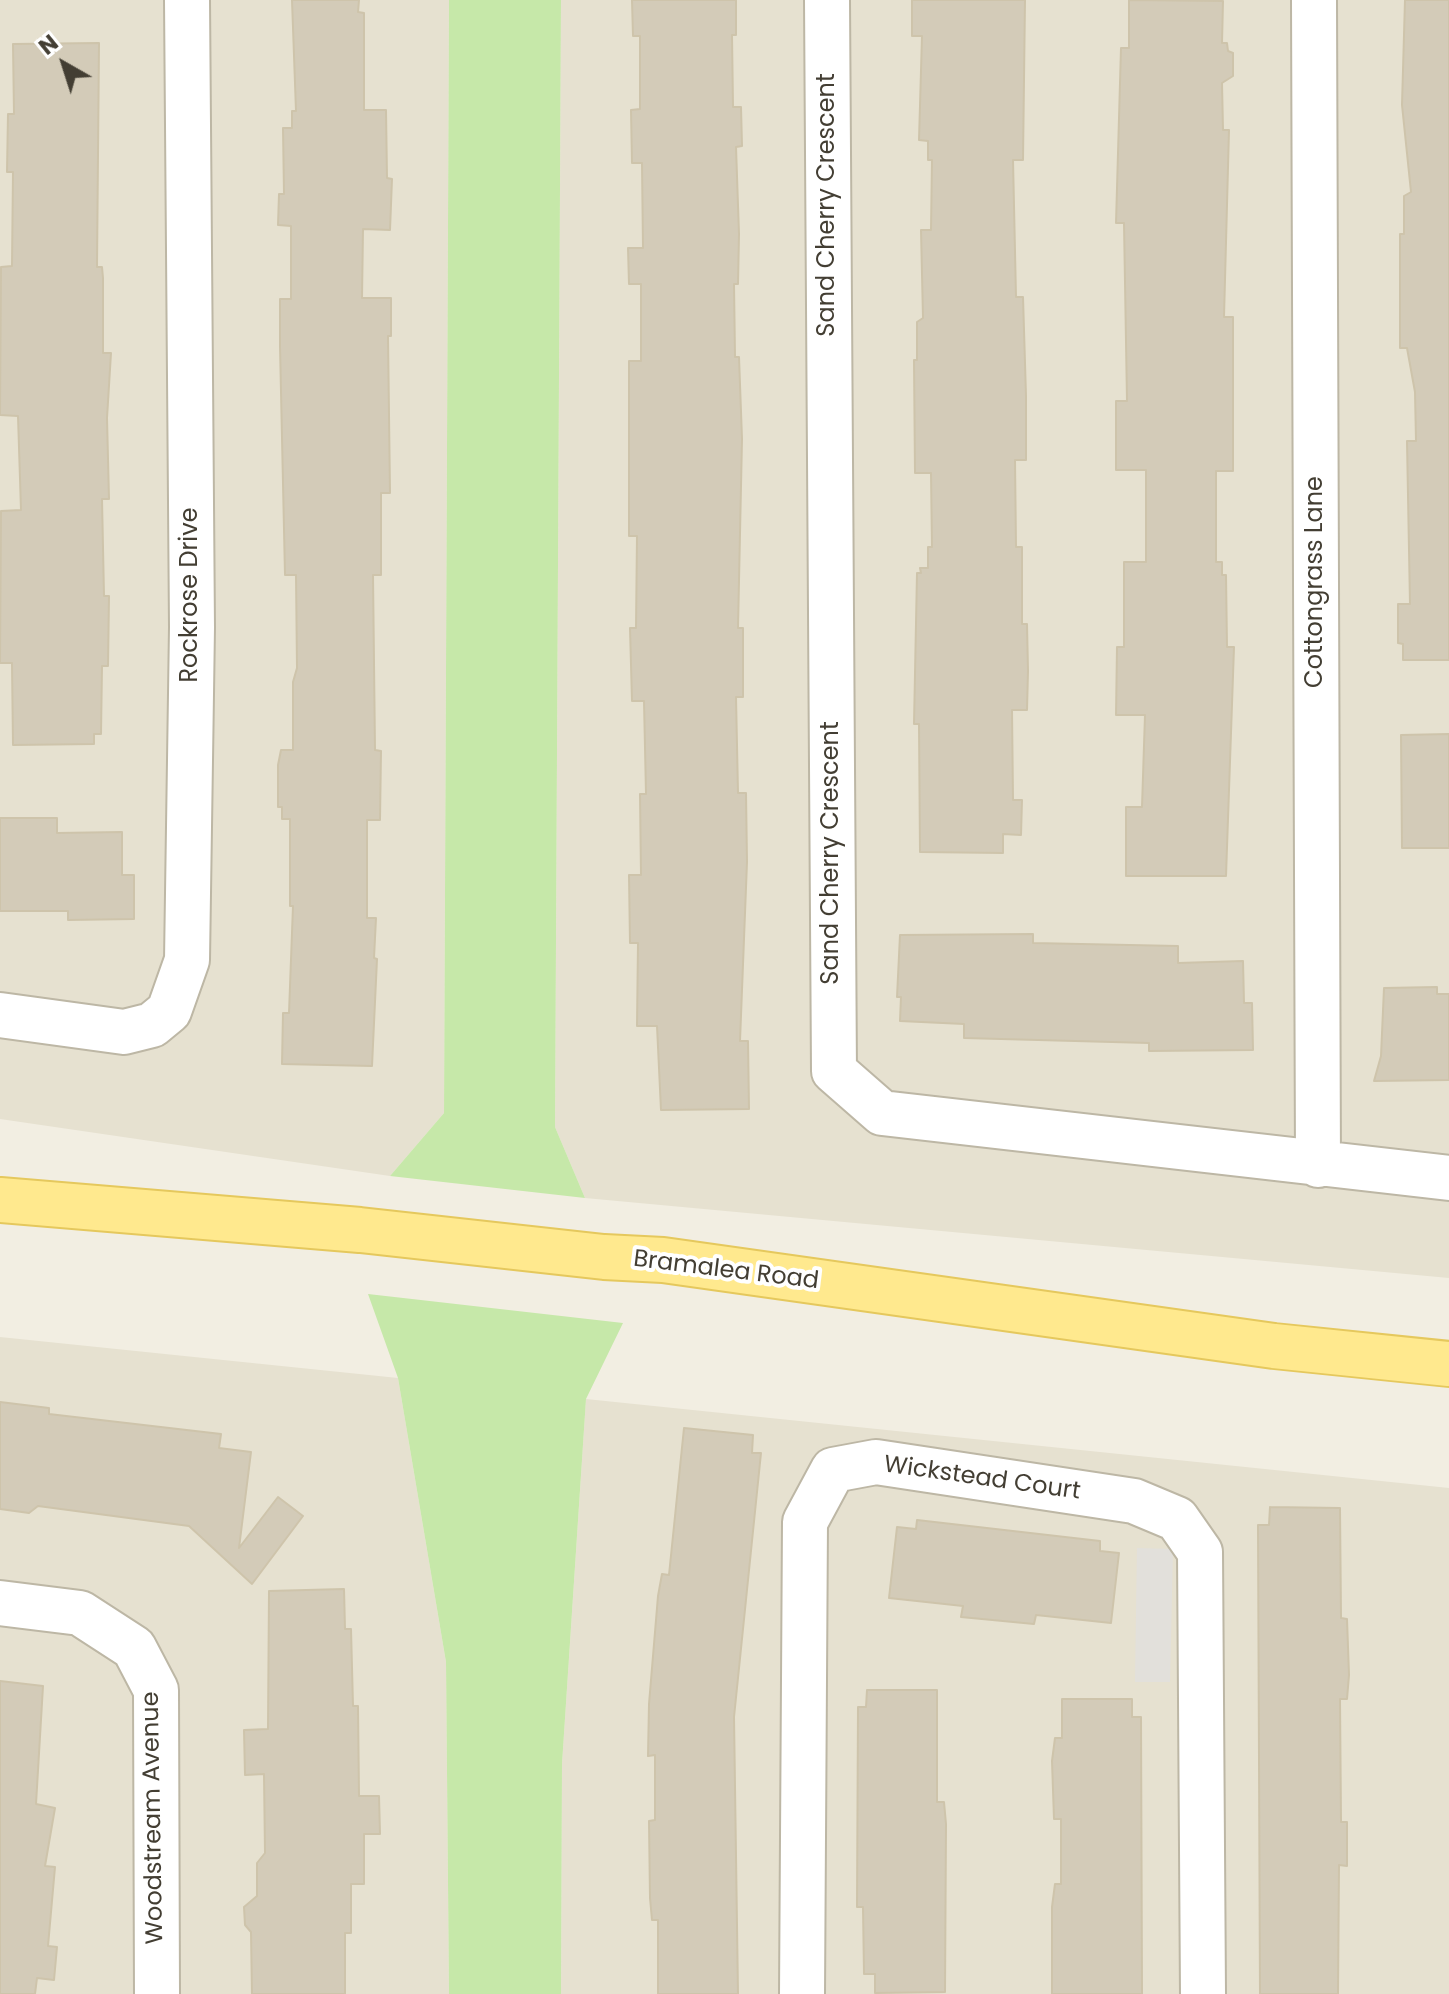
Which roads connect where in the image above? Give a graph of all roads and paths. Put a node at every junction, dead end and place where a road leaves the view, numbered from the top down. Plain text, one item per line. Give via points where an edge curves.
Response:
1 (187, 0) edge
2 (827, 0) edge
3 (1314, 0) edge
4 (0, 1015) edge
5 (1318, 1165) junction
6 (1449, 1178) edge
7 (0, 1200) edge
8 (1449, 1364) edge
9 (0, 1603) edge
10 (157, 1994) edge
11 (802, 1994) edge
12 (1203, 1994) edge

1 - 4 street, Rockrose Drive via 192,627 187,960 169,1011 152,1025 124,1032
2 - 5 street, Sand Cherry Crescent via 834,1071 882,1113
3 - 5 street, Cottongrass Lane
5 - 6 street, Sand Cherry Crescent
7 - 8 main road, Bramalea Road via 663,1260 1274,1346
9 - 10 street, Woodstream Avenue via 80,1613 134,1648 156,1690
11 - 12 street, Wickstead Court via 805,1522 833,1470 876,1462 1134,1501 1177,1519 1200,1552

